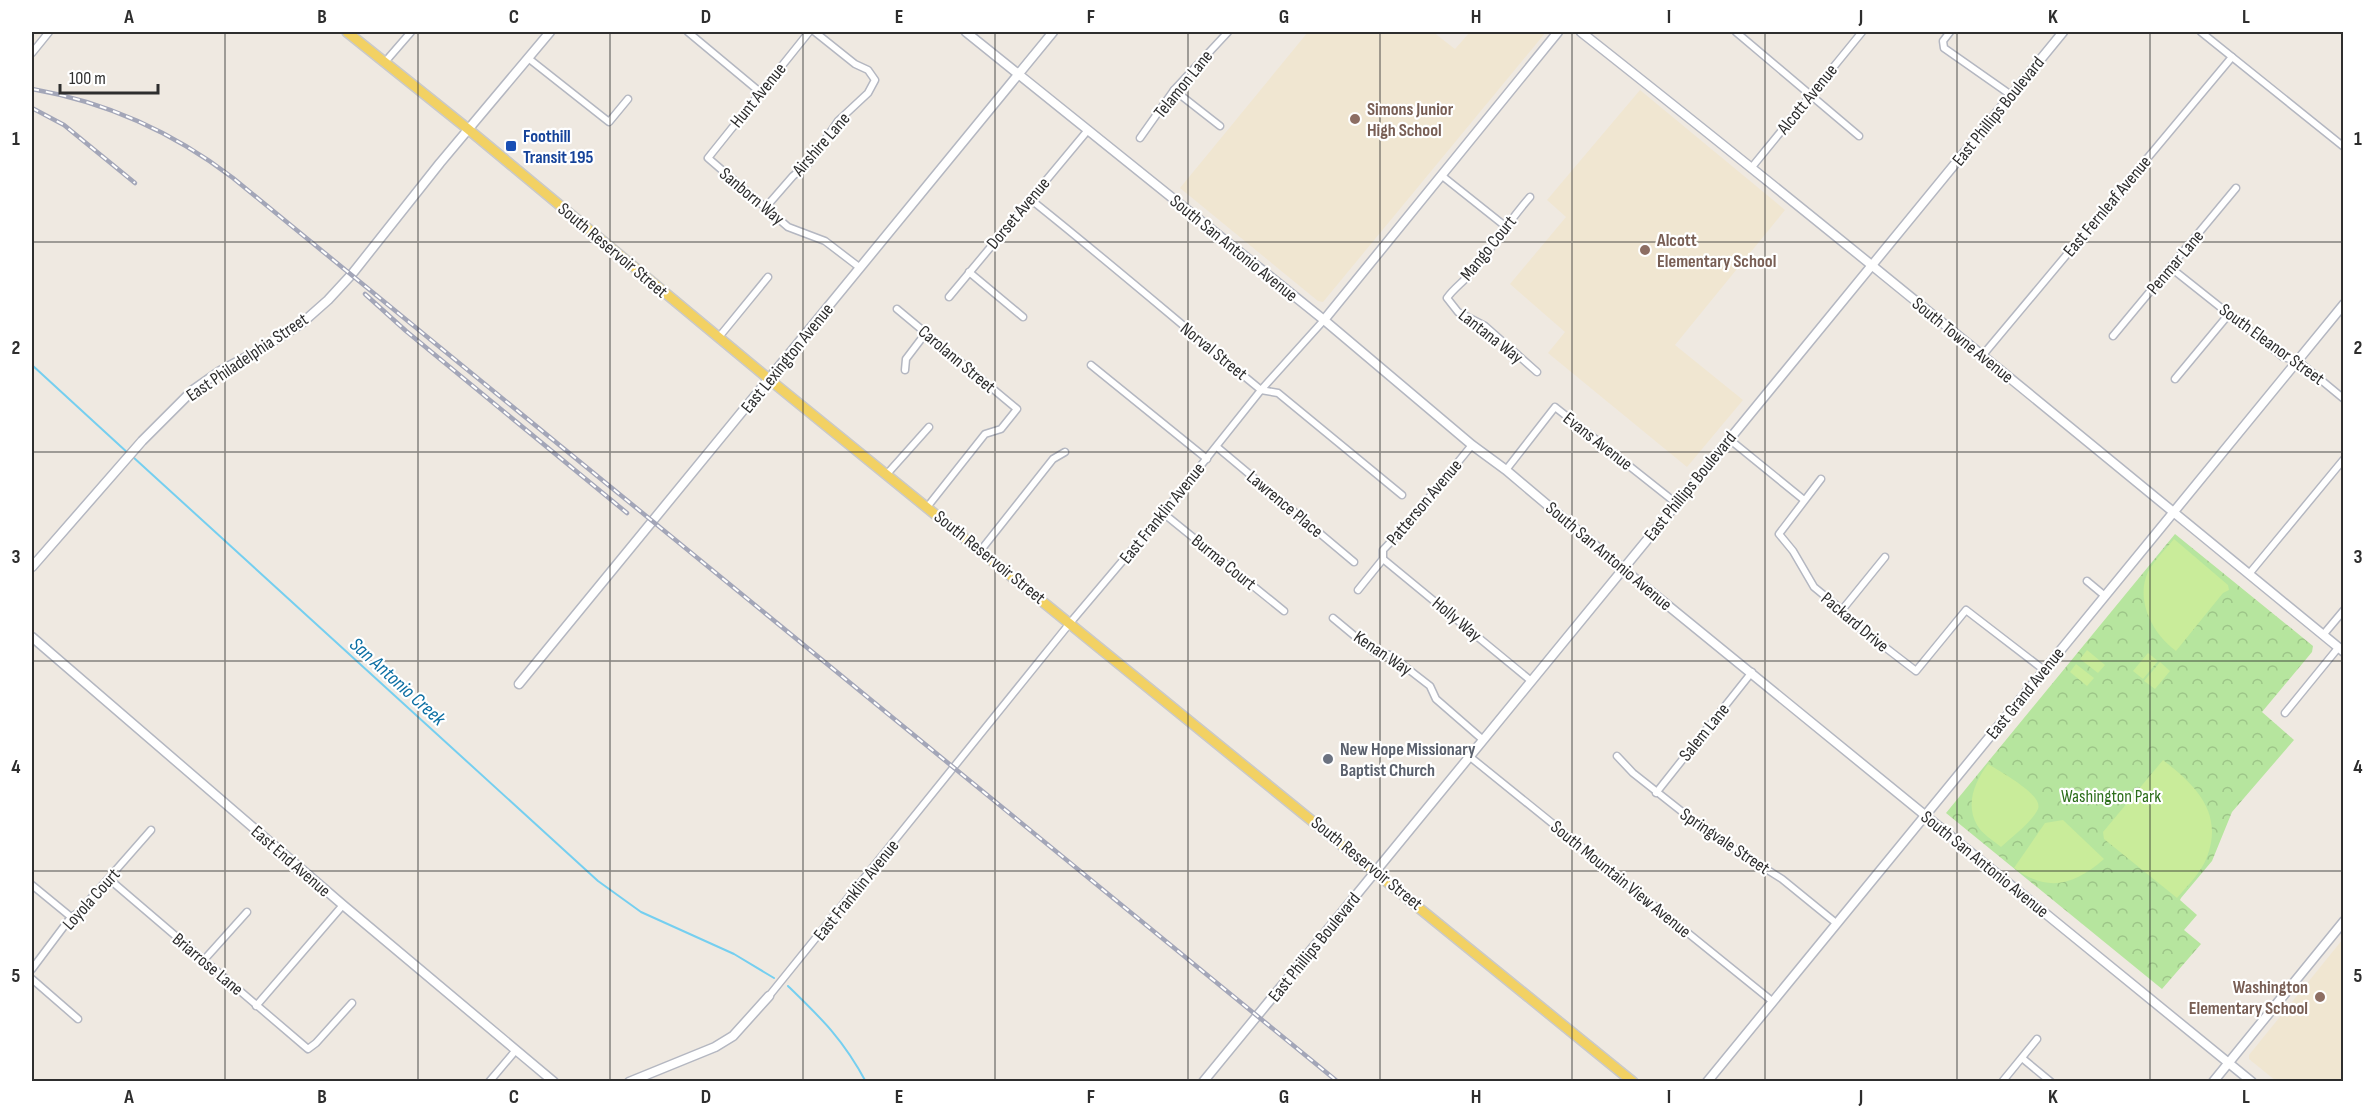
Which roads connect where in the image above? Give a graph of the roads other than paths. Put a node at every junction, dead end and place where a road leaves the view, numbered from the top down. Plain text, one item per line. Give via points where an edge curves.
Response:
1 (49, 32) edge
2 (347, 32) edge
3 (411, 32) edge
4 (550, 32) edge
5 (688, 32) edge
6 (810, 32) edge
7 (815, 32) edge
8 (966, 32) edge
9 (1053, 32) edge
10 (1228, 32) edge
11 (1558, 32) edge
12 (1581, 32) edge
13 (1736, 32) edge
14 (1862, 32) edge
15 (1950, 32) edge
16 (2063, 32) edge
17 (2201, 32) edge
18 (32, 53) edge
19 (2232, 57) junction
20 (528, 58) junction
21 (385, 62) junction
22 (1018, 75) junction
23 (1174, 90) junction
24 (760, 92) junction
25 (1810, 95) junction
26 (2010, 95) junction
27 (628, 99) dead end
28 (1220, 126) dead end
29 (468, 129) junction
30 (1088, 130) junction
31 (1859, 136) dead end
32 (1140, 138) dead end
33 (2343, 147) edge
34 (708, 158) joint
35 (1752, 167) junction
36 (1441, 175) junction
37 (2236, 188) dead end
38 (1530, 197) dead end
39 (1030, 199) junction
40 (766, 207) junction
41 (1505, 226) junction
42 (1870, 266) junction
43 (859, 267) junction
44 (2171, 268) junction
45 (969, 272) junction
46 (768, 277) dead end
47 (949, 297) dead end
48 (1447, 298) joint
49 (2343, 304) edge
50 (897, 309) dead end
51 (2229, 314) junction
52 (1023, 317) dead end
53 (1324, 320) junction
54 (925, 334) junction
55 (2113, 336) dead end
56 (718, 337) junction
57 (1982, 356) junction
58 (2298, 361) junction
59 (1091, 365) dead end
60 (905, 370) dead end
61 (1537, 372) dead end
62 (2175, 379) dead end
63 (770, 380) junction
64 (1262, 390) junction
65 (2343, 399) edge
66 (929, 427) dead end
67 (1729, 439) junction
68 (1472, 445) junction
69 (1216, 447) junction
70 (1065, 452) dead end
71 (1207, 459) junction
72 (2343, 459) edge
73 (1506, 470) junction
74 (887, 474) junction
75 (1821, 479) dead end
76 (1402, 495) dead end
77 (1804, 500) junction
78 (1677, 503) junction
79 (928, 506) junction
80 (2175, 512) junction
81 (1163, 513) junction
82 (981, 550) junction
83 (1885, 557) dead end
84 (1383, 559) junction
85 (1354, 562) dead end
86 (32, 567) edge
87 (1622, 568) junction
88 (2249, 574) junction
89 (2087, 581) dead end
90 (1358, 590) dead end
91 (2105, 596) junction
92 (1842, 610) junction
93 (2343, 610) edge
94 (1284, 611) dead end
95 (1333, 618) dead end
96 (1070, 623) junction
97 (2323, 635) junction
98 (32, 637) edge
99 (2341, 650) edge
100 (2043, 670) junction
101 (1752, 672) junction
102 (1530, 680) junction
103 (519, 684) dead end
104 (2285, 712) dead end
105 (1482, 739) junction
106 (1469, 756) junction
107 (1617, 756) dead end
108 (1656, 793) junction
109 (1925, 815) junction
110 (152, 830) dead end
111 (1375, 870) junction
112 (109, 879) junction
113 (32, 885) edge
114 (343, 905) junction
115 (247, 912) dead end
116 (71, 917) junction
117 (2343, 921) edge
118 (1836, 923) junction
119 (203, 961) junction
120 (32, 969) edge
121 (32, 979) edge
122 (769, 996) joint
123 (1772, 1001) junction
124 (351, 1003) dead end
125 (256, 1005) junction
126 (78, 1019) dead end
127 (2037, 1039) dead end
128 (516, 1050) junction
129 (2022, 1058) junction
130 (2229, 1062) junction
131 (489, 1082) edge
132 (554, 1082) edge
133 (629, 1082) edge
134 (1203, 1082) edge
135 (1634, 1082) edge
136 (1707, 1082) edge
137 (2002, 1082) edge
138 (2050, 1082) edge
139 (2213, 1082) edge
140 (2253, 1082) edge

1 - 18 street
2 - 21 main road, South Reservoir Street
3 - 21 street
4 - 20 street, East Philadelphia Street
5 - 24 street
6 - 24 street, Hunt Avenue
7 - 40 street, Airshire Lane via 868,70 875,80 868,93 838,121 810,162
8 - 22 street, South San Antonio Avenue
9 - 22 street, East Lexington Avenue
10 - 23 street, Telamon Lane
11 - 36 street, East Franklin Avenue
12 - 35 street, South Towne Avenue
13 - 25 street
14 - 25 street, Alcott Avenue
15 - 26 street via 1943,41 1944,48
16 - 26 street, East Phillips Boulevard
17 - 19 street
19 - 33 street
19 - 57 street, East Fernleaf Avenue
20 - 27 street via 609,122
20 - 29 street, East Philadelphia Street
21 - 29 main road, South Reservoir Street
22 - 30 street, South San Antonio Avenue
22 - 43 street, East Lexington Avenue
23 - 28 street
23 - 32 street, Telamon Lane
24 - 34 street, Hunt Avenue
25 - 31 street
25 - 35 street, Alcott Avenue
26 - 42 street, East Phillips Boulevard
29 - 56 main road, South Reservoir Street
29 - 86 street, East Philadelphia Street via 328,300 302,323 193,390 142,441
30 - 39 street, Dorset Avenue
30 - 53 street, South San Antonio Avenue
34 - 40 street, Sanborn Way
35 - 42 street, South Towne Avenue
36 - 41 street
36 - 53 street, East Franklin Avenue
37 - 44 street, Penmar Lane
38 - 41 street, Mango Court
39 - 45 street, Dorset Avenue
39 - 64 street, Norval Street
40 - 43 street, Sanborn Way via 788,226 825,241
41 - 48 street, Mango Court
42 - 57 street, South Towne Avenue
42 - 67 street, East Phillips Boulevard
43 - 63 street, East Lexington Avenue
44 - 51 street, South Eleanor Street
44 - 55 street, Penmar Lane
45 - 47 street, Dorset Avenue
45 - 52 street
46 - 56 street
48 - 61 street, Lantana Way via 1458,312 1485,326
49 - 58 street, East Grand Avenue
50 - 54 street, Carolann Street
51 - 58 street, South Eleanor Street via 2283,357
51 - 62 street
53 - 64 street, East Franklin Avenue
53 - 68 street, South San Antonio Avenue
54 - 60 street via 906,359
54 - 79 street, Carolann Street via 1017,409 1001,429 985,434
56 - 63 main road, South Reservoir Street
57 - 80 street, South Towne Avenue
58 - 65 street, South Eleanor Street
58 - 80 street, East Grand Avenue
59 - 71 street
63 - 74 main road, South Reservoir Street
63 - 103 street, East Lexington Avenue
64 - 69 street, East Franklin Avenue
64 - 76 street, Norval Street via 1278,393
66 - 74 street
67 - 77 street
67 - 78 street, East Phillips Boulevard
68 - 73 street, South San Antonio Avenue
68 - 84 street, Patterson Avenue via 1383,550
69 - 71 street, East Franklin Avenue
69 - 85 street, Lawrence Place
70 - 82 street via 1053,459
71 - 81 street, East Franklin Avenue
72 - 88 street
73 - 78 street, Evans Avenue via 1555,407
73 - 87 street, South San Antonio Avenue
74 - 79 main road, South Reservoir Street
75 - 77 street
77 - 92 street, Packard Drive via 1779,534 1814,587
78 - 87 street, East Phillips Boulevard
79 - 82 main road, South Reservoir Street
80 - 88 street, South Towne Avenue
80 - 91 street, East Grand Avenue
81 - 94 street, Burma Court
81 - 96 street, East Franklin Avenue
82 - 96 main road, South Reservoir Street
83 - 92 street
84 - 90 street, Patterson Avenue
84 - 102 street, Holly Way
87 - 101 street, South San Antonio Avenue
87 - 102 street, East Phillips Boulevard
88 - 97 street, South Towne Avenue
89 - 91 street
91 - 100 street, East Grand Avenue
92 - 100 street, Packard Drive via 1916,671 1966,610
93 - 97 street
95 - 105 street, Kenan Way via 1374,652 1390,655 1430,686 1436,699
96 - 111 main road, South Reservoir Street
96 - 122 street, East Franklin Avenue
97 - 99 street, South Towne Avenue
98 - 114 street, East End Avenue
99 - 104 street
100 - 109 street, East Grand Avenue
101 - 108 street, Salem Lane
101 - 109 street, South San Antonio Avenue
102 - 105 street, East Phillips Boulevard
105 - 106 street, East Phillips Boulevard
106 - 111 street, East Phillips Boulevard
106 - 123 street, South Mountain View Avenue
107 - 108 street, Springvale Street
108 - 118 street, Springvale Street via 1709,833 1782,879
109 - 118 street, East Grand Avenue
109 - 130 street, South San Antonio Avenue
110 - 112 street, Loyola Court
111 - 134 street, East Phillips Boulevard
111 - 135 main road, South Reservoir Street
112 - 116 street, Loyola Court
112 - 119 street, Briarrose Lane
113 - 116 street
114 - 125 street
114 - 128 street, East End Avenue
115 - 119 street
116 - 120 street, Loyola Court
117 - 130 street
118 - 123 street, East Grand Avenue
119 - 125 street, Briarrose Lane
121 - 126 street
122 - 133 street via 733,1036 716,1047
123 - 136 street, East Grand Avenue
124 - 125 street, Briarrose Lane via 308,1049
127 - 129 street
128 - 131 street
128 - 132 street, East End Avenue
129 - 137 street
129 - 138 street
130 - 139 street
130 - 140 street, South San Antonio Avenue

